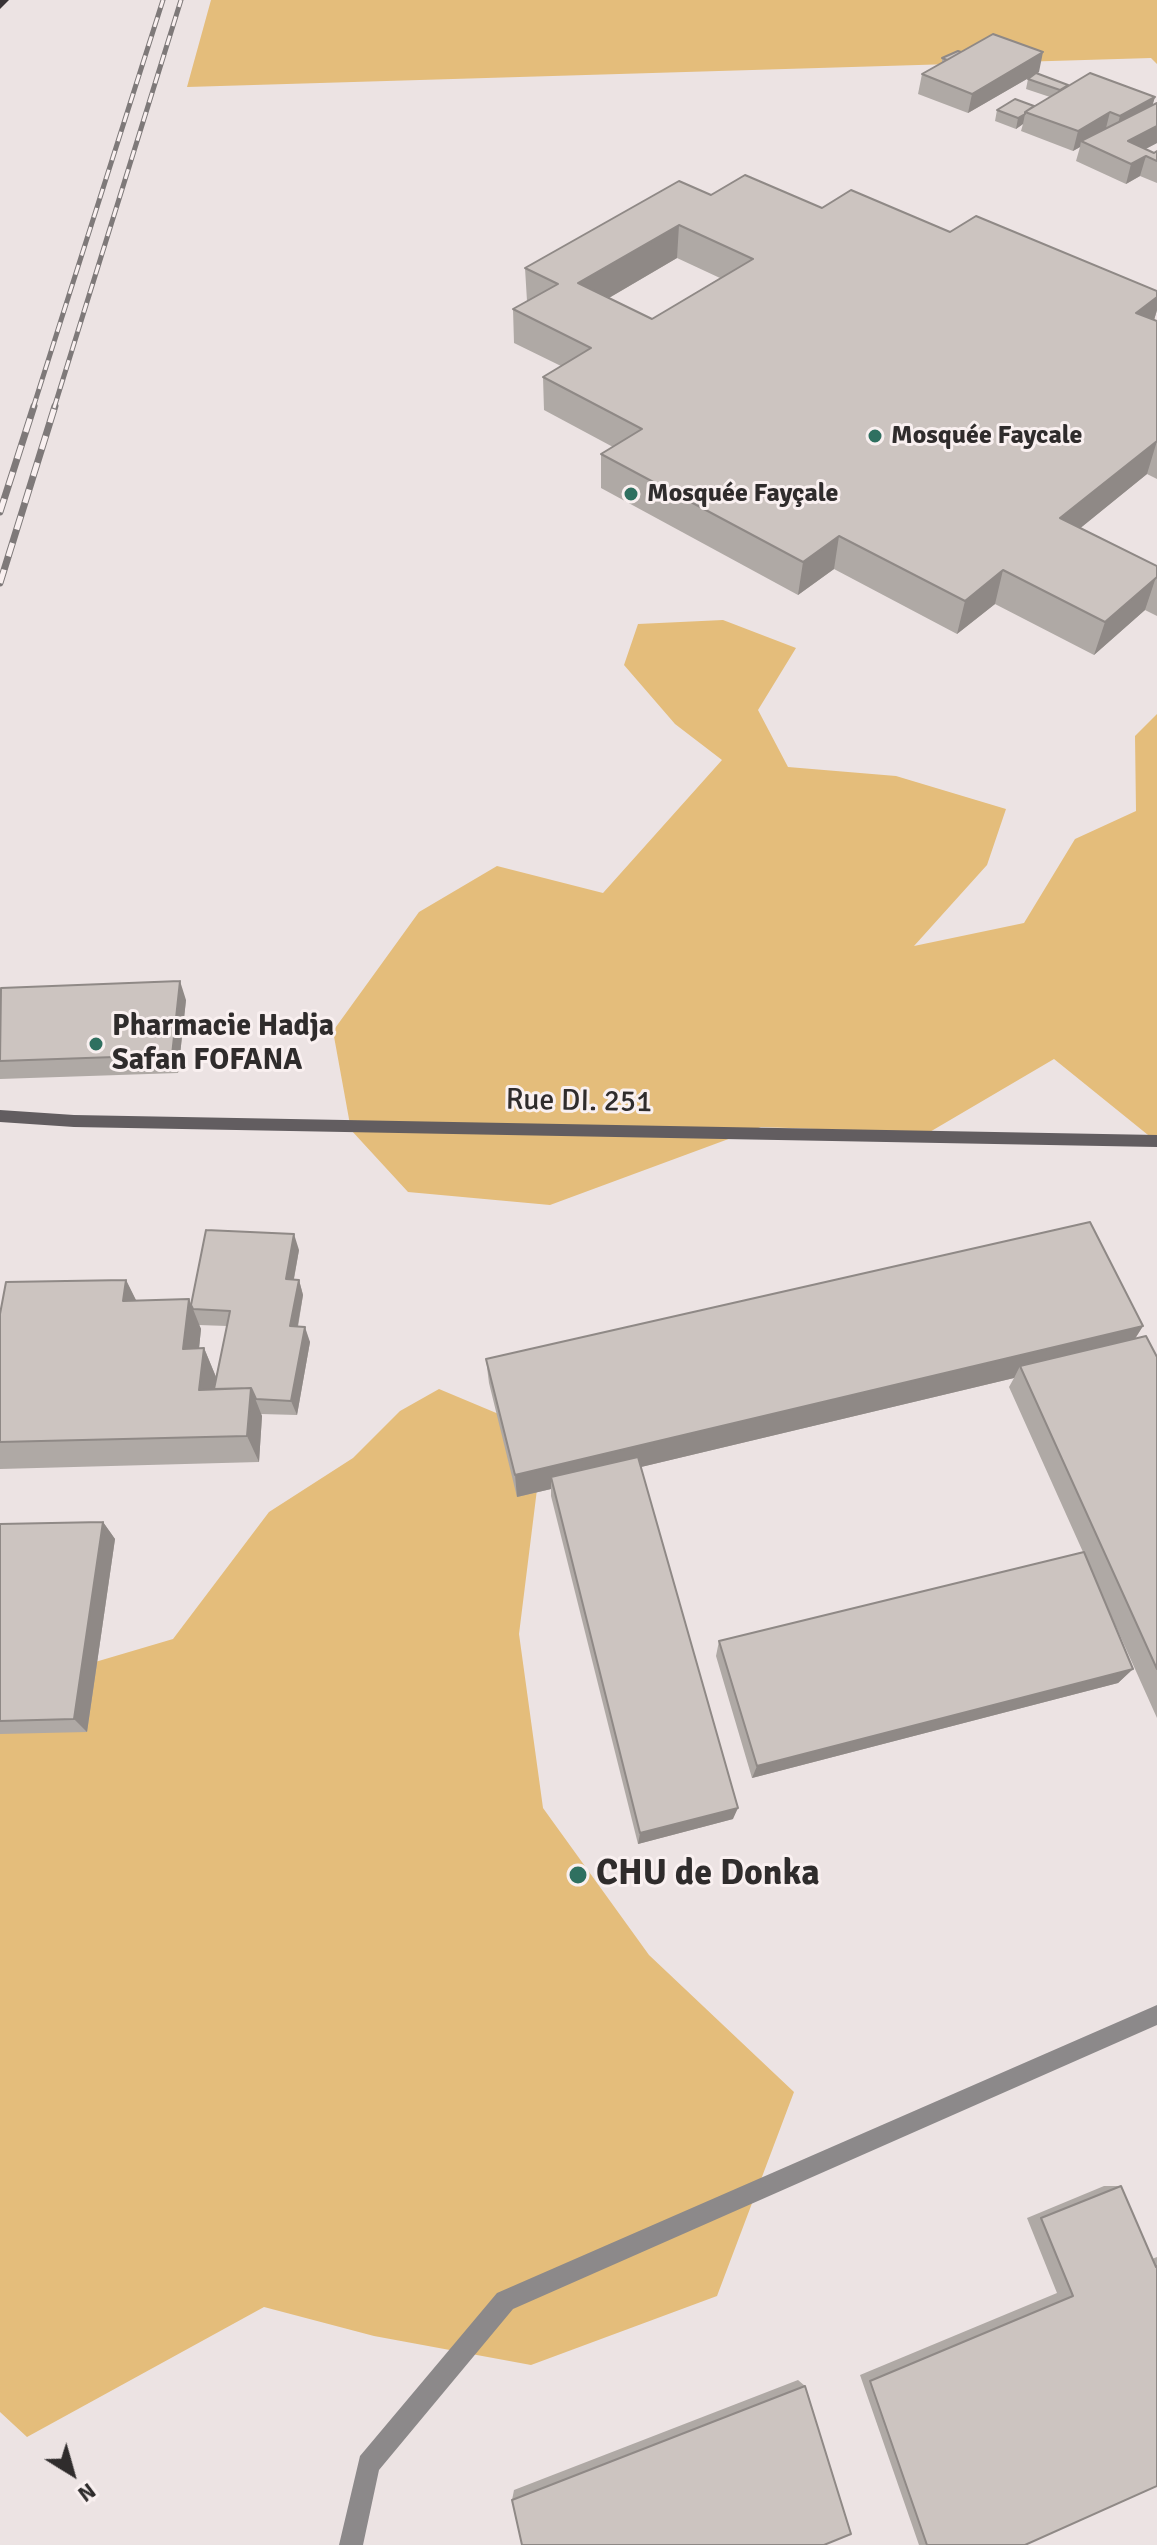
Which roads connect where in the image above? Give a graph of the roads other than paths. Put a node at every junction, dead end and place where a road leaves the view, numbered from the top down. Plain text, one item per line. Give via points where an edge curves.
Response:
1 (3, 0) edge
2 (0, 6) edge
3 (0, 1116) edge
4 (1157, 1141) edge
5 (1157, 2015) edge
6 (351, 2545) edge

1 - 2 highway
3 - 4 main road, Rue DI. 251
5 - 6 lane via 505,2301 368,2464

